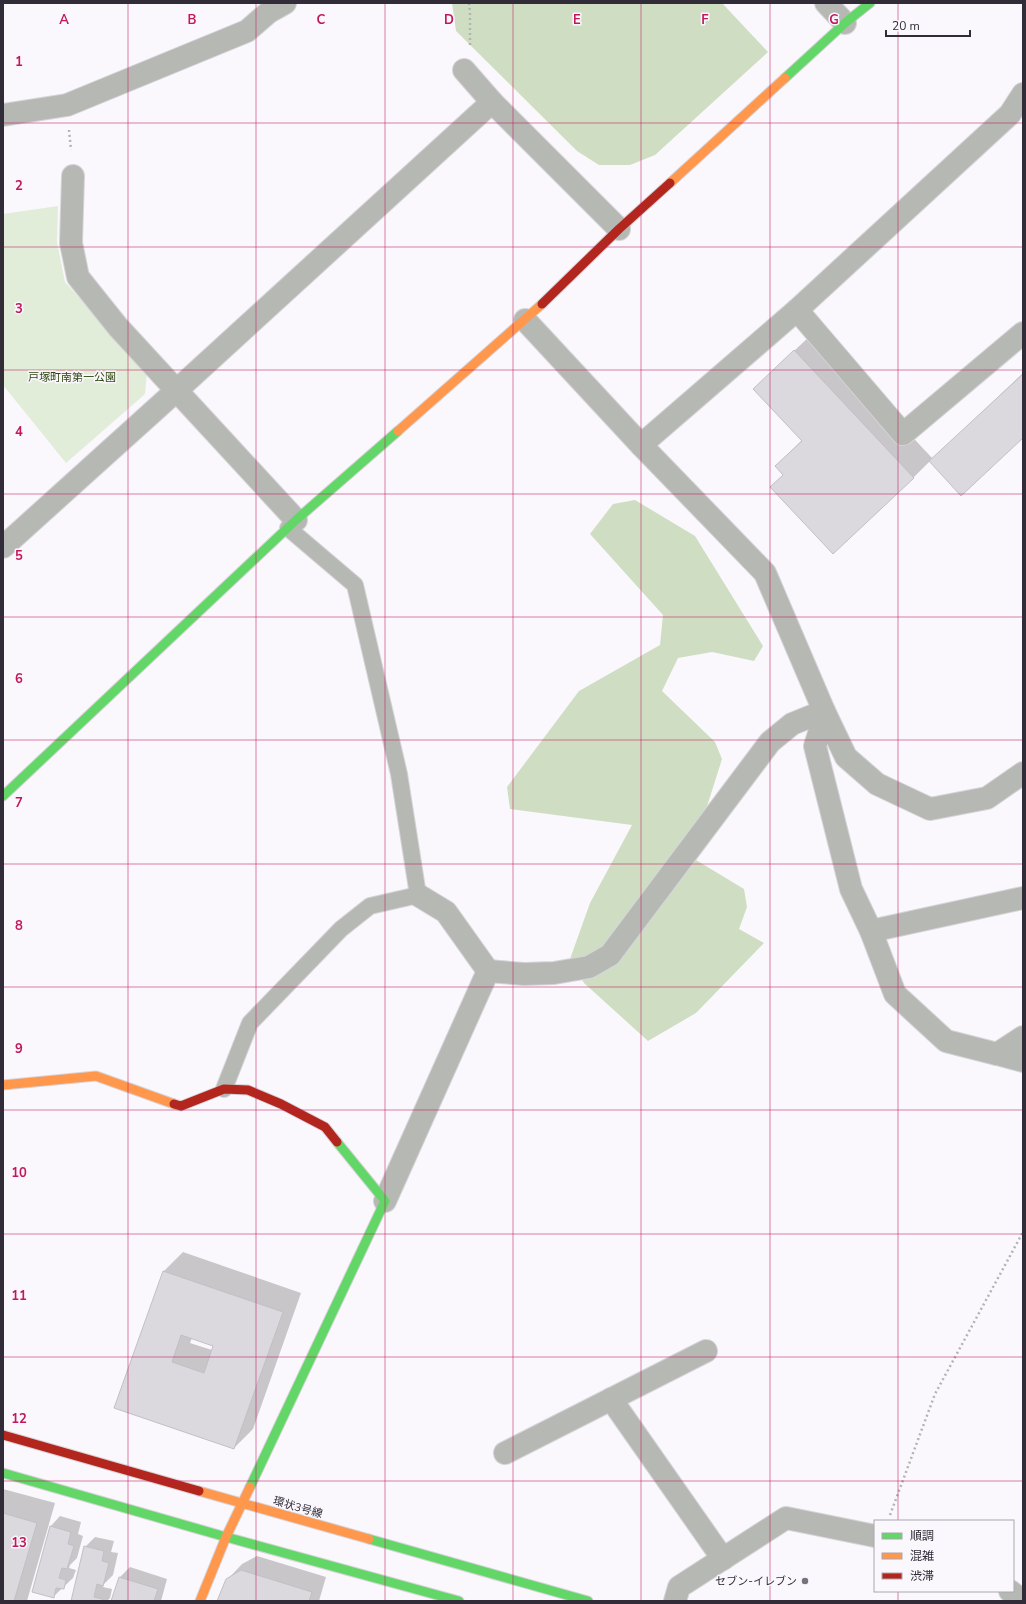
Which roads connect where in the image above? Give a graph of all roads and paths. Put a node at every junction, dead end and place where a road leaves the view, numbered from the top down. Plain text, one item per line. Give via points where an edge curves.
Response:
1 (285, 3) edge
2 (469, 3) edge
3 (826, 3) edge
4 (870, 3) edge
5 (845, 23) junction
6 (464, 70) joint
7 (1023, 94) edge
8 (492, 102) junction
9 (67, 105) junction
10 (3, 115) edge
11 (73, 176) joint
12 (619, 229) junction
13 (797, 310) junction
14 (525, 320) junction
15 (1023, 333) edge
16 (177, 390) junction
17 (641, 445) junction
18 (292, 524) junction
19 (3, 547) edge
20 (825, 713) junction
21 (1023, 773) edge
22 (3, 796) edge
23 (418, 895) junction
24 (1023, 898) edge
25 (871, 931) junction
26 (488, 971) junction
27 (1023, 1037) edge
28 (997, 1054) junction
29 (1023, 1061) edge
30 (3, 1085) edge
31 (224, 1089) junction
32 (385, 1201) junction
33 (1023, 1232) edge
34 (706, 1351) dead end
35 (611, 1399) junction
36 (3, 1435) edge
37 (504, 1453) dead end
38 (3, 1473) edge
39 (242, 1504) junction
40 (888, 1520) edge
41 (874, 1536) edge
42 (226, 1537) junction
43 (723, 1559) junction
44 (1011, 1592) edge
45 (200, 1601) edge
46 (459, 1601) edge
47 (588, 1601) edge
48 (675, 1601) edge
49 (1023, 1601) edge

1 - 9 street via 269,12 247,31
2 - 6 path via 470,43
3 - 5 street
4 - 5 street
5 - 12 street
6 - 8 street
7 - 13 street via 1010,114
8 - 12 street
8 - 16 street
9 - 10 street
9 - 11 path
11 - 16 street via 71,243 78,277 118,327
12 - 14 street
13 - 15 street via 903,434
13 - 17 street
14 - 17 street
14 - 18 street
16 - 18 street
16 - 19 street
17 - 20 street via 765,573
18 - 22 street
18 - 23 lane via 355,585 399,774
20 - 21 street via 846,757 851,762 877,784 930,808 987,798
20 - 25 street via 815,746 851,889
20 - 26 street via 792,724 770,742 610,954 589,967 554,973
23 - 26 street via 446,912
23 - 31 lane via 370,906 341,929 250,1023
24 - 25 street
25 - 28 street via 895,994 946,1041
26 - 32 street
27 - 28 street
28 - 29 street
30 - 31 street via 96,1076 181,1106
31 - 32 street via 248,1090 325,1127
32 - 39 street
33 - 40 path via 935,1394
34 - 35 street
35 - 37 street
35 - 43 street
36 - 39 street, 環状3号線
38 - 42 street
39 - 42 street
39 - 47 street, 環状3号線
41 - 43 street via 786,1518
42 - 45 street
42 - 46 street
43 - 48 street via 680,1587
44 - 49 street

